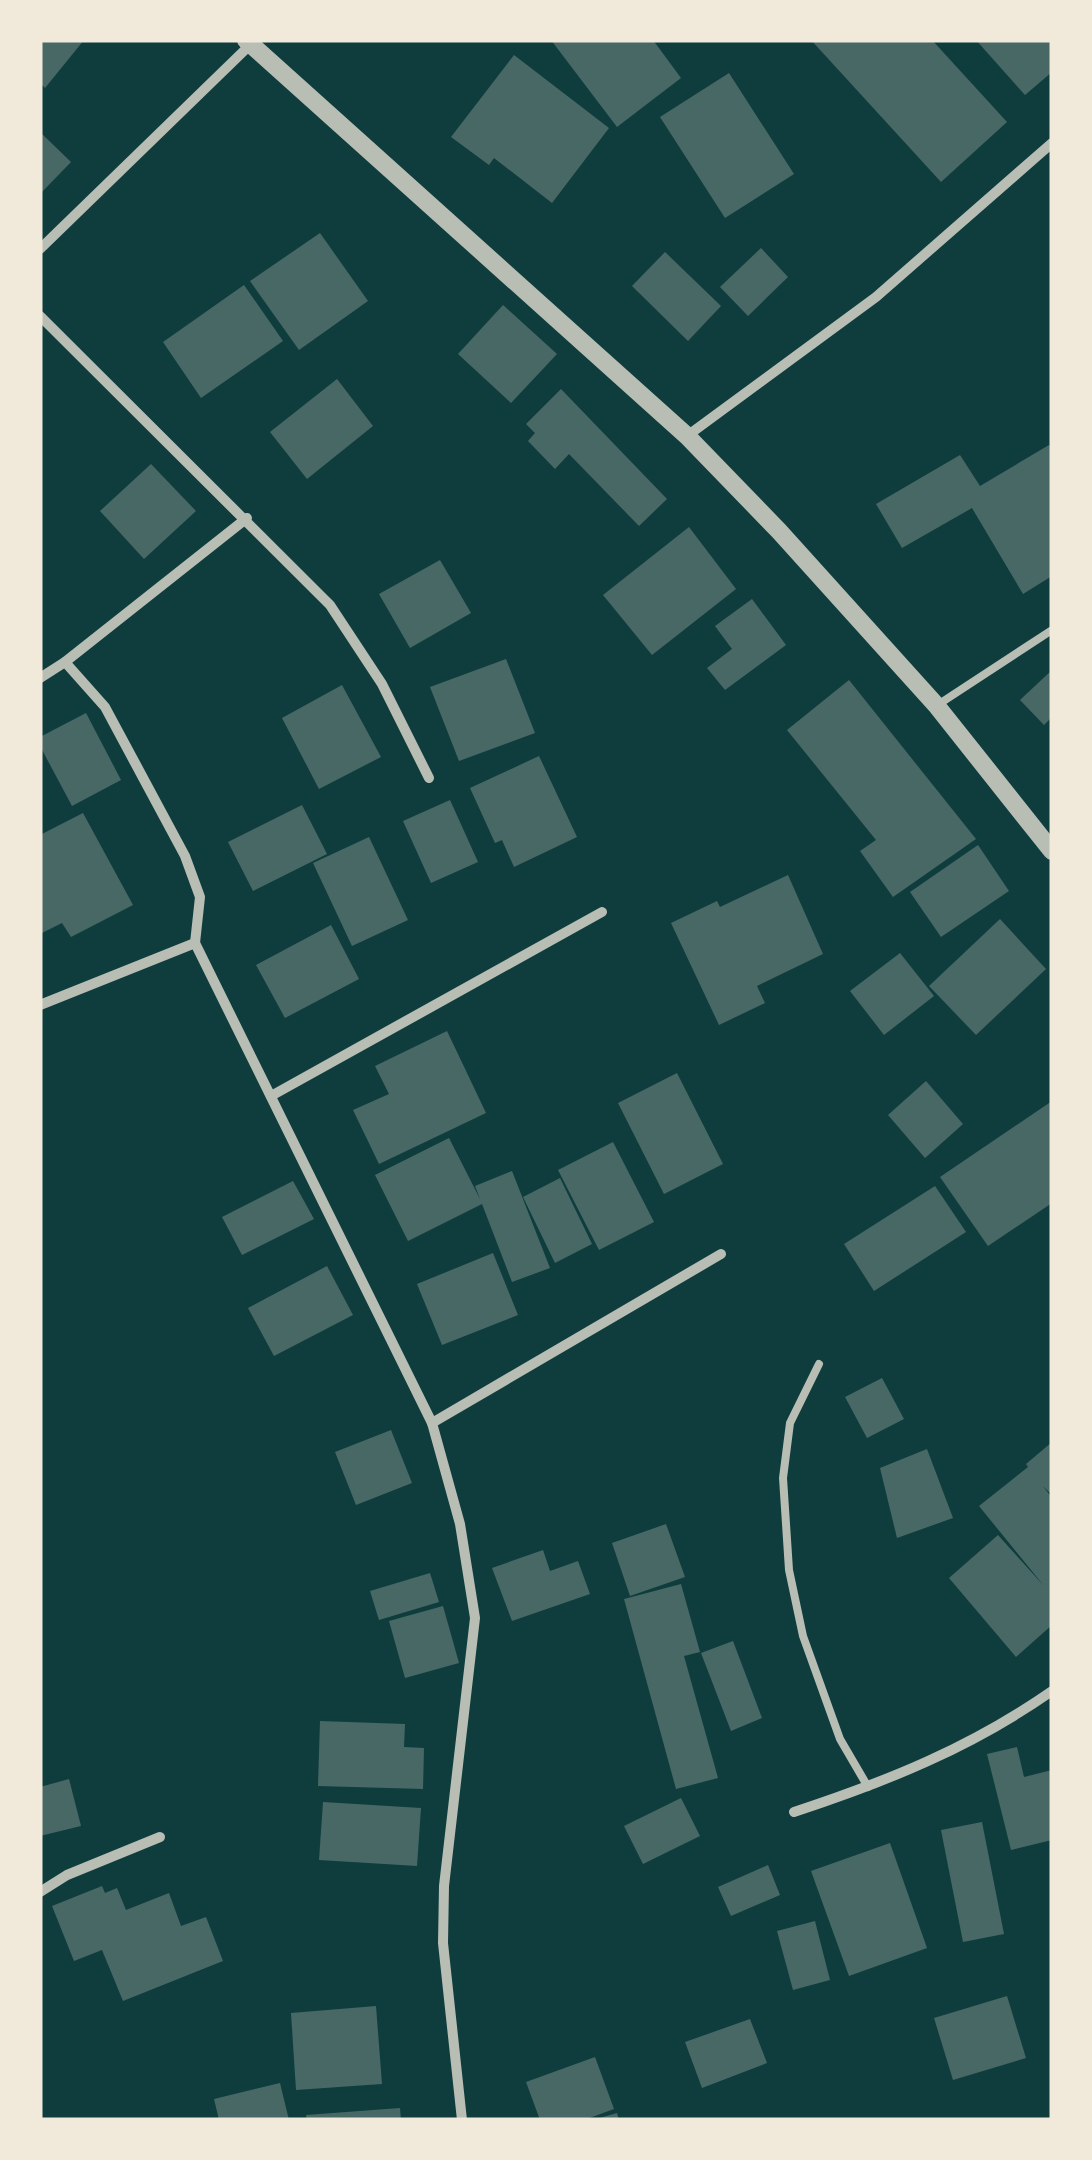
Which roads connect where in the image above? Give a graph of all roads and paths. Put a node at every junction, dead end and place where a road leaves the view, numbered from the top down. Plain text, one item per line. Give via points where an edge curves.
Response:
1 (248, 42) edge
2 (1052, 142) edge
3 (40, 249) edge
4 (40, 316) edge
5 (687, 436) junction
6 (247, 518) junction
7 (1052, 630) edge
8 (65, 662) junction
9 (40, 678) edge
10 (936, 705) junction
11 (429, 778) dead end
12 (1052, 851) edge
13 (602, 912) dead end
14 (196, 943) junction
15 (40, 1005) edge
16 (271, 1096) junction
17 (720, 1254) dead end
18 (819, 1364) dead end
19 (432, 1423) junction
20 (1052, 1691) edge
21 (869, 1788) junction
22 (794, 1812) dead end
23 (160, 1836) dead end
24 (40, 1892) edge
25 (462, 2120) edge

1 - 3 street
1 - 5 street
2 - 5 street via 876,298
4 - 6 street
5 - 10 street
6 - 8 street
6 - 11 street via 330,605 382,684
7 - 10 lane
8 - 9 street
8 - 14 street via 105,707 185,856 200,897
10 - 12 street
13 - 16 street
14 - 15 street
14 - 16 street
16 - 19 street
17 - 19 street
18 - 21 lane via 790,1423 783,1478 789,1570 803,1636 840,1739
19 - 25 street via 460,1524 475,1618 444,1886 443,1942
20 - 21 street via 934,1762
21 - 22 street
23 - 24 street

